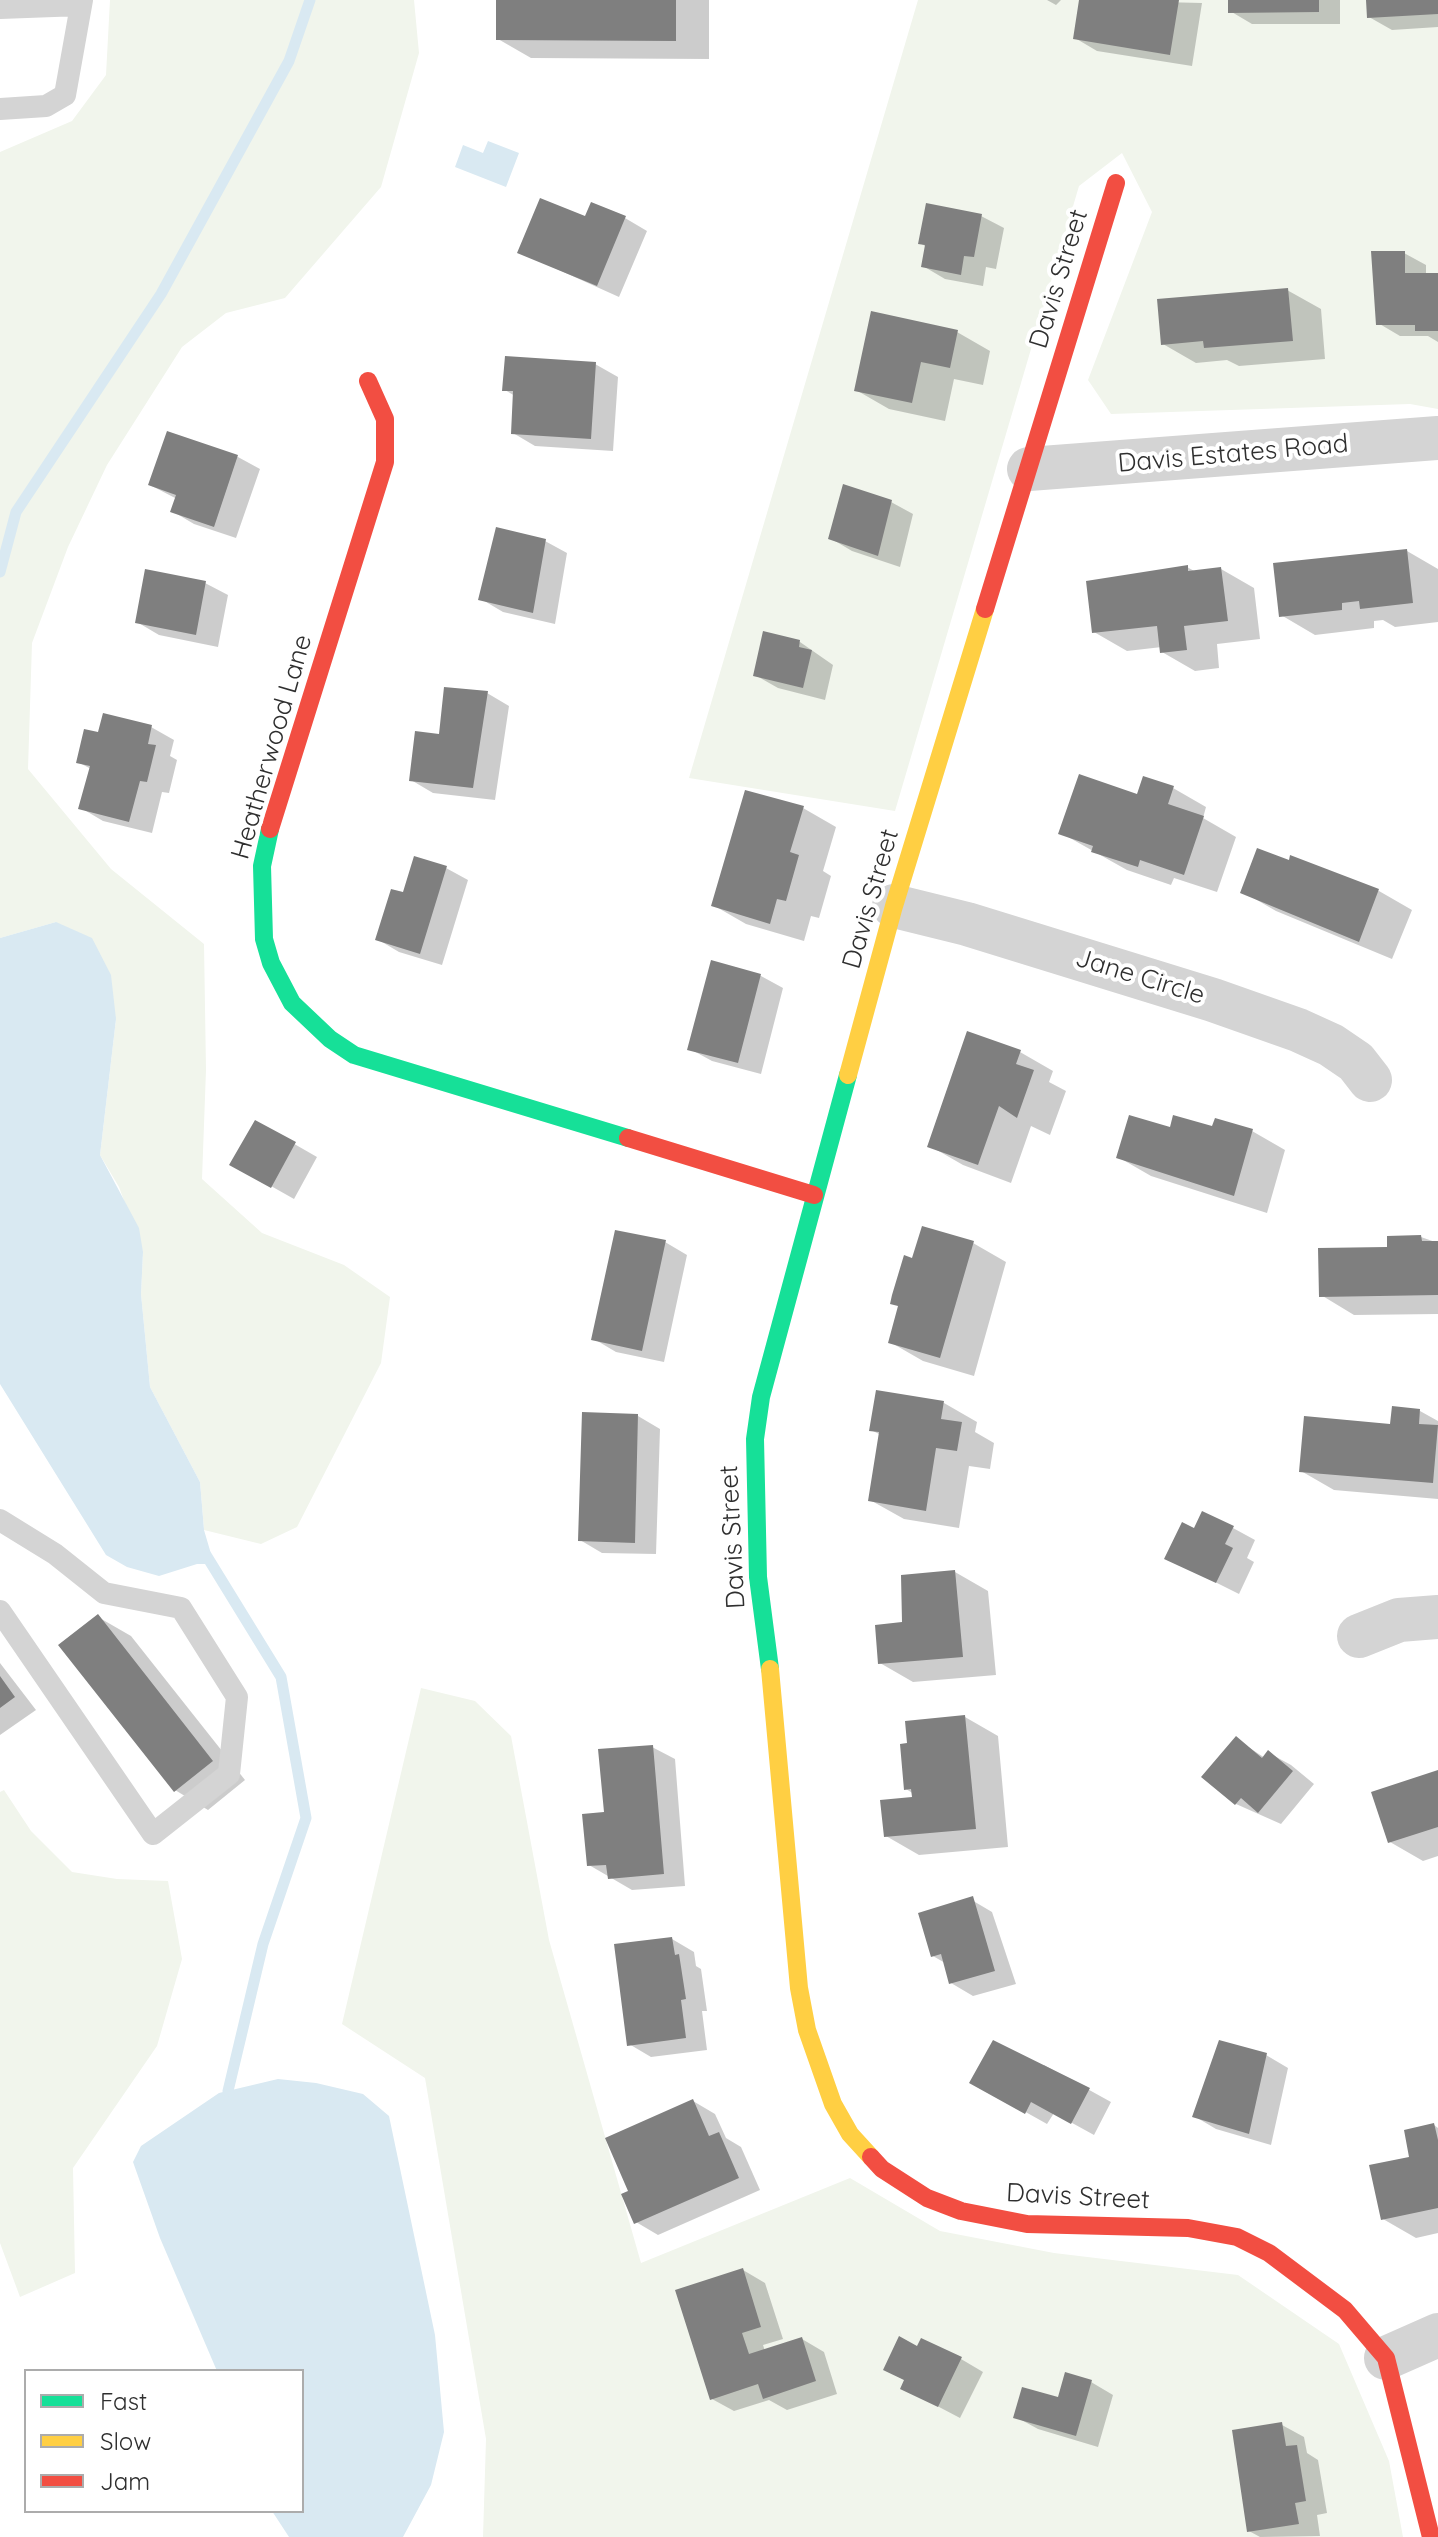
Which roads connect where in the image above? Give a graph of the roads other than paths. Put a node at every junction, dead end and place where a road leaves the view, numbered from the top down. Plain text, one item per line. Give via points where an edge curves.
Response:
1 (82, 3) edge
2 (0, 8) edge
3 (0, 109) edge
4 (1116, 183) dead end
5 (368, 381) dead end
6 (1438, 438) edge
7 (1029, 469) junction
8 (894, 906) junction
9 (1370, 1080) dead end
10 (814, 1195) junction
11 (0, 1520) edge
12 (0, 1611) edge
13 (1438, 1617) edge
14 (1359, 1636) dead end
15 (1438, 2335) edge
16 (1386, 2358) junction
17 (1431, 2537) edge

1 - 2 lane
1 - 3 lane via 65,95 46,106
4 - 7 street, Davis Street
5 - 10 street, Heatherwood Lane via 385,419 385,462 262,866 264,939 292,1003 354,1055
6 - 7 street, Davis Estates Road
7 - 8 street, Davis Street
8 - 9 street, Jane Circle via 967,924 1284,1025 1331,1045 1356,1062
8 - 10 street, Davis Street
10 - 16 street, Davis Street via 761,1397 755,1509 799,1988 807,2030 833,2104 850,2134 882,2169 927,2198 961,2211 1027,2224 1188,2228 1237,2237 1269,2253 1345,2310
11 - 12 lane via 104,1593 181,1608 237,1697 229,1774 153,1834
13 - 14 street via 1399,1620
15 - 16 street
16 - 17 street, Davis Street

